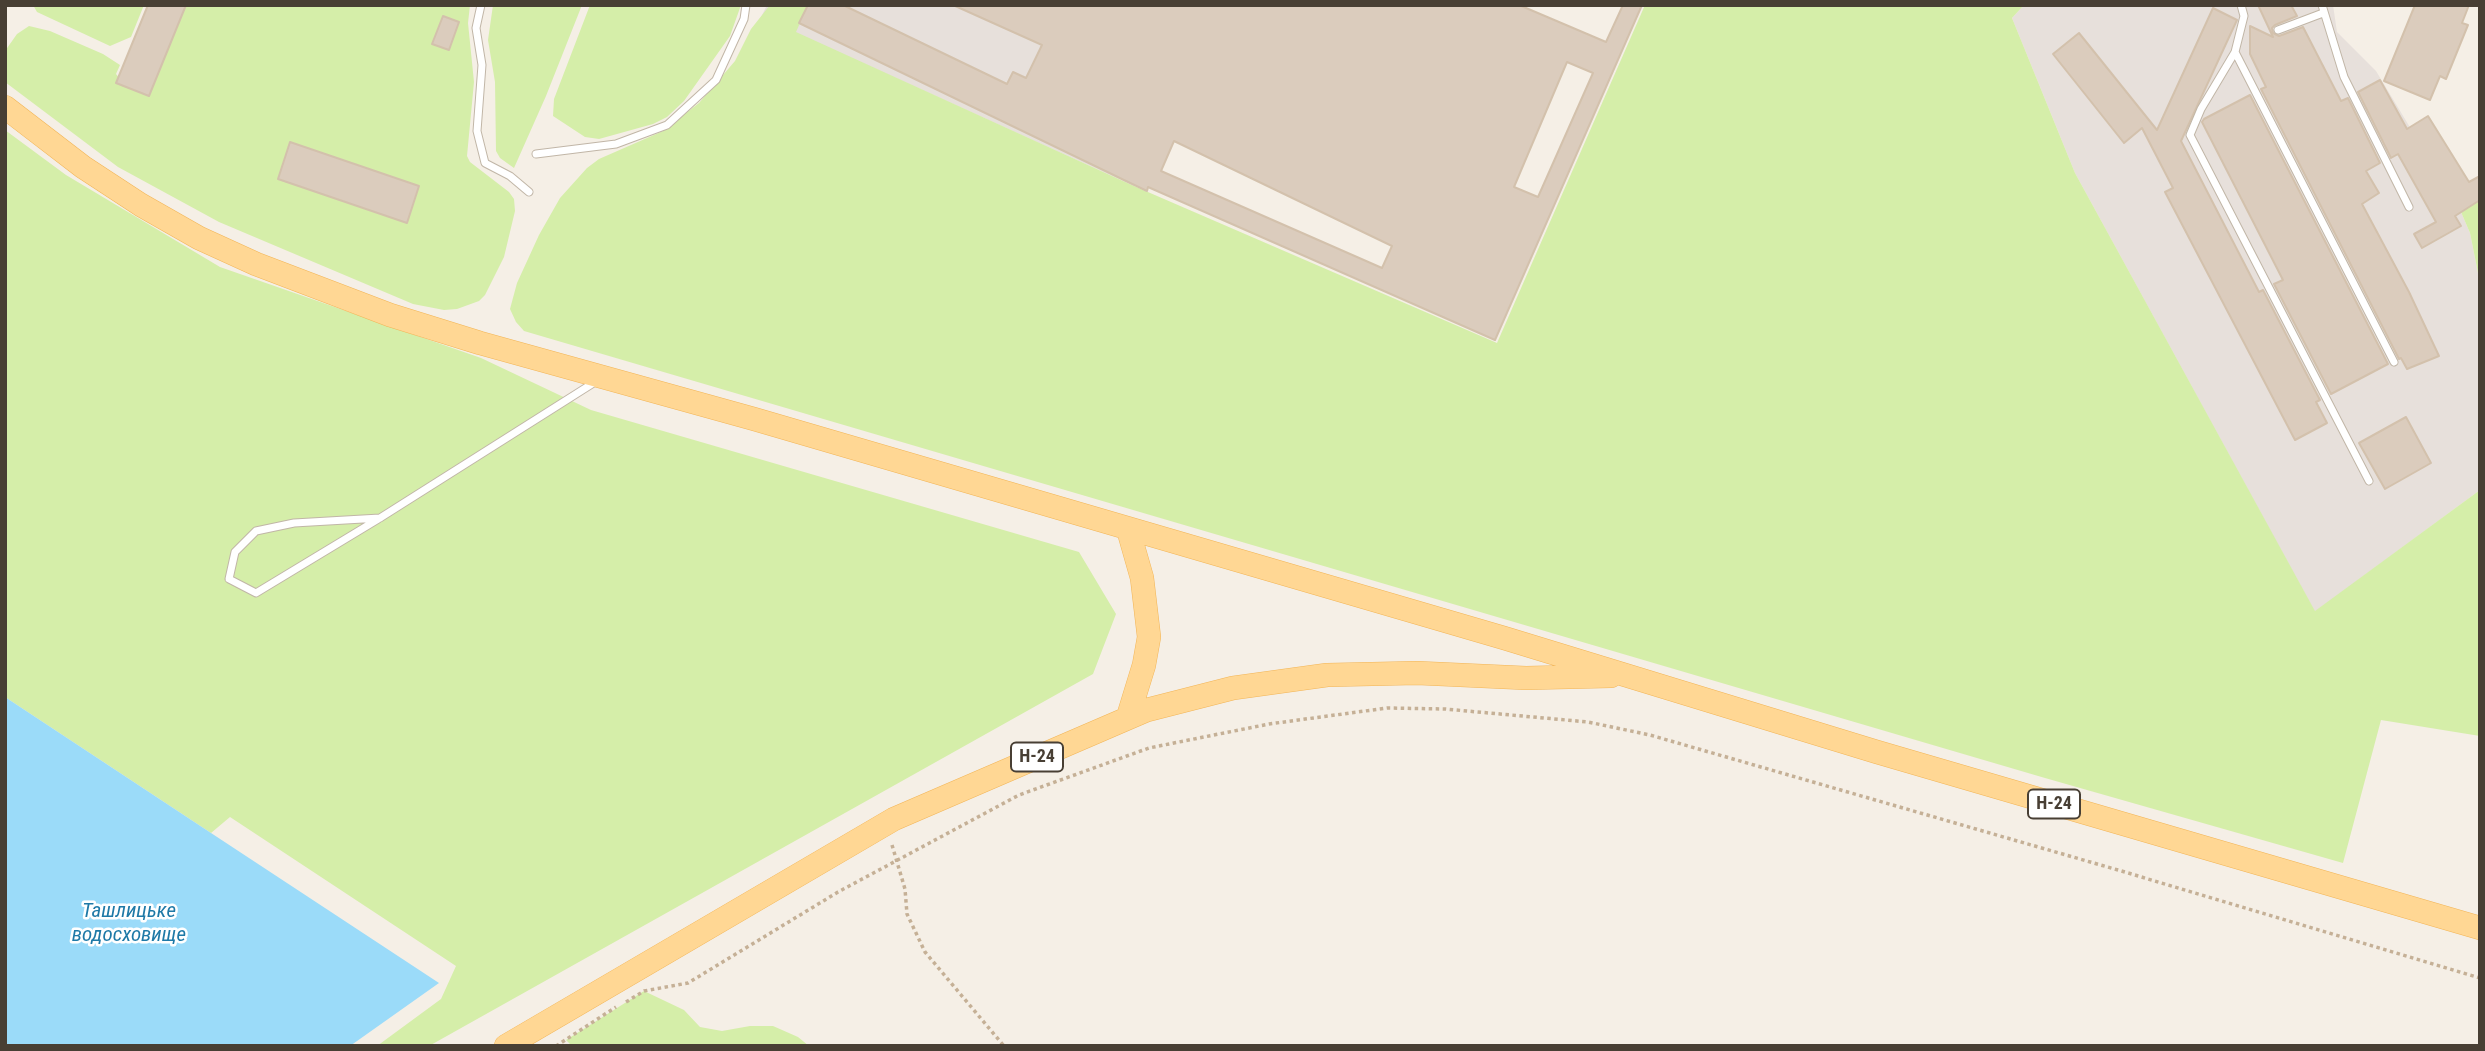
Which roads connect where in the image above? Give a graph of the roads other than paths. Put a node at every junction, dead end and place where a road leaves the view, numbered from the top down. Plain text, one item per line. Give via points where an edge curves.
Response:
1 (481, 5) edge
2 (746, 5) edge
3 (2241, 5) edge
4 (2322, 9) edge
5 (2278, 30) dead end
6 (2235, 52) junction
7 (5, 107) edge
8 (536, 154) dead end
9 (529, 192) dead end
10 (2409, 206) dead end
11 (2394, 362) dead end
12 (602, 378) junction
13 (2369, 481) dead end
14 (380, 518) junction
15 (1128, 529) junction
16 (1629, 675) junction
17 (1128, 717) junction
18 (2480, 928) edge
19 (506, 1046) edge

1 - 9 lane via 476,28 482,65 477,131 485,163
2 - 8 lane via 716,80 667,125 616,144
3 - 6 lane via 2244,16
4 - 5 lane
4 - 10 lane via 2344,77
6 - 11 lane
6 - 13 lane via 2190,135
7 - 12 main road via 112,186 218,247 390,315
12 - 14 lane
12 - 15 main road
14 - 14 lane via 256,593 229,579 235,552 256,531 294,523
15 - 16 main road
15 - 17 main road via 1142,578 1149,637
16 - 17 main road, Н-24 via 1327,675 1213,692
16 - 18 main road, Н-24
17 - 19 main road, Н-24 via 886,824

